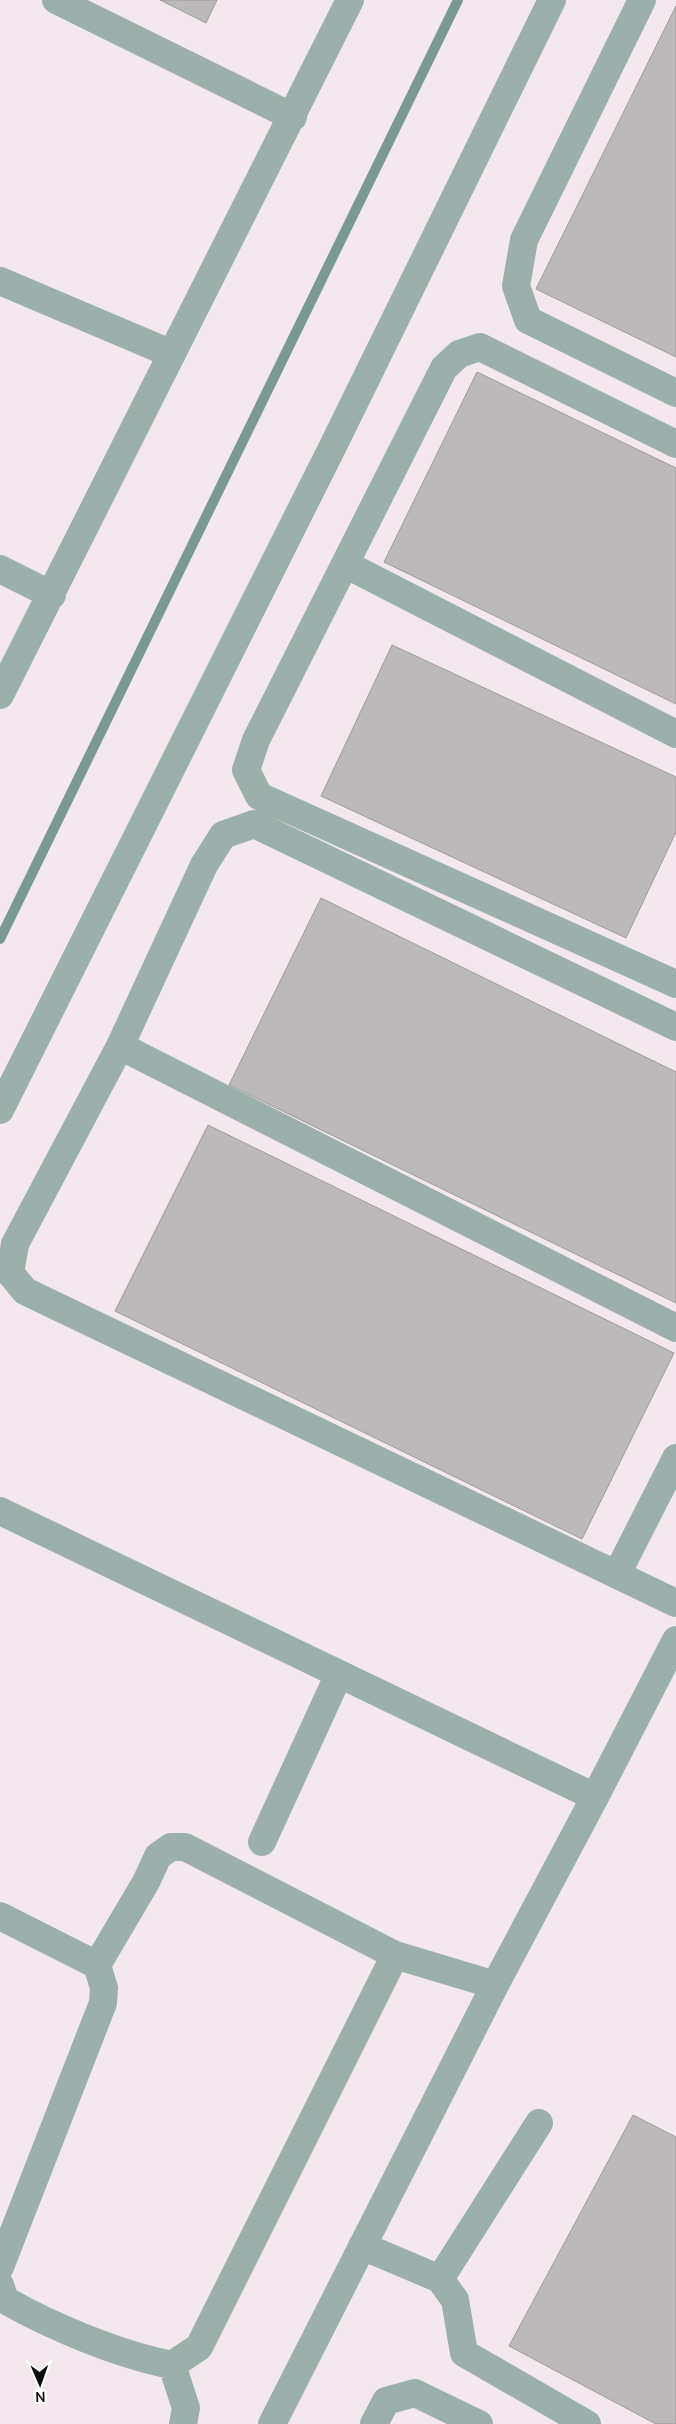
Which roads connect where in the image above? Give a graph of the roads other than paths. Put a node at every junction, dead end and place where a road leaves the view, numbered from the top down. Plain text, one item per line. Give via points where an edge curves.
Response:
1 (56, 0) edge
2 (350, 0) edge
3 (552, 0) edge
4 (642, 0) edge
5 (293, 117) junction
6 (0, 281) edge
7 (172, 354) junction
8 (676, 393) edge
9 (676, 444) edge
10 (345, 564) junction
11 (0, 569) edge
12 (52, 595) junction
13 (0, 695) edge
14 (676, 734) edge
15 (676, 984) edge
16 (676, 1027) edge
17 (120, 1046) junction
18 (1, 1105) edge
19 (676, 1328) edge
20 (676, 1458) edge
21 (0, 1511) edge
22 (617, 1574) junction
23 (676, 1603) edge
24 (676, 1640) edge
25 (338, 1674) junction
26 (596, 1797) junction
27 (262, 1842) dead end
28 (0, 1916) edge
29 (395, 1955) junction
30 (97, 1965) junction
31 (494, 1985) junction
32 (539, 2123) dead end
33 (362, 2246) junction
34 (0, 2268) edge
35 (440, 2279) junction
36 (0, 2286) edge
37 (172, 2365) junction
38 (183, 2424) edge
39 (272, 2424) edge
40 (374, 2424) edge
41 (479, 2424) edge
42 (587, 2424) edge

1 - 5 street
2 - 5 street
3 - 18 street via 333,446
4 - 8 street via 524,240 516,286 528,320
5 - 7 street
6 - 7 street
7 - 12 street
9 - 10 street via 480,347 459,354 444,368
10 - 14 street
10 - 15 street via 256,740 246,770 259,796
11 - 12 street
12 - 13 street
16 - 17 street via 254,824 224,835 204,866
17 - 19 street
17 - 22 street via 15,1244 10,1273 24,1292
20 - 22 street
21 - 25 street
22 - 23 street
24 - 26 street
25 - 26 street
25 - 27 street
26 - 31 street
28 - 30 street
29 - 30 street via 185,1847 171,1848 158,1856
29 - 31 street
29 - 37 street via 198,2347
30 - 34 street via 104,1988 103,2003
31 - 33 street
32 - 35 street
33 - 35 street
33 - 39 street
35 - 42 street via 455,2300 464,2353
36 - 37 street via 5,2300 31,2315 142,2360
37 - 38 street via 186,2408
40 - 41 street via 386,2401 415,2393

